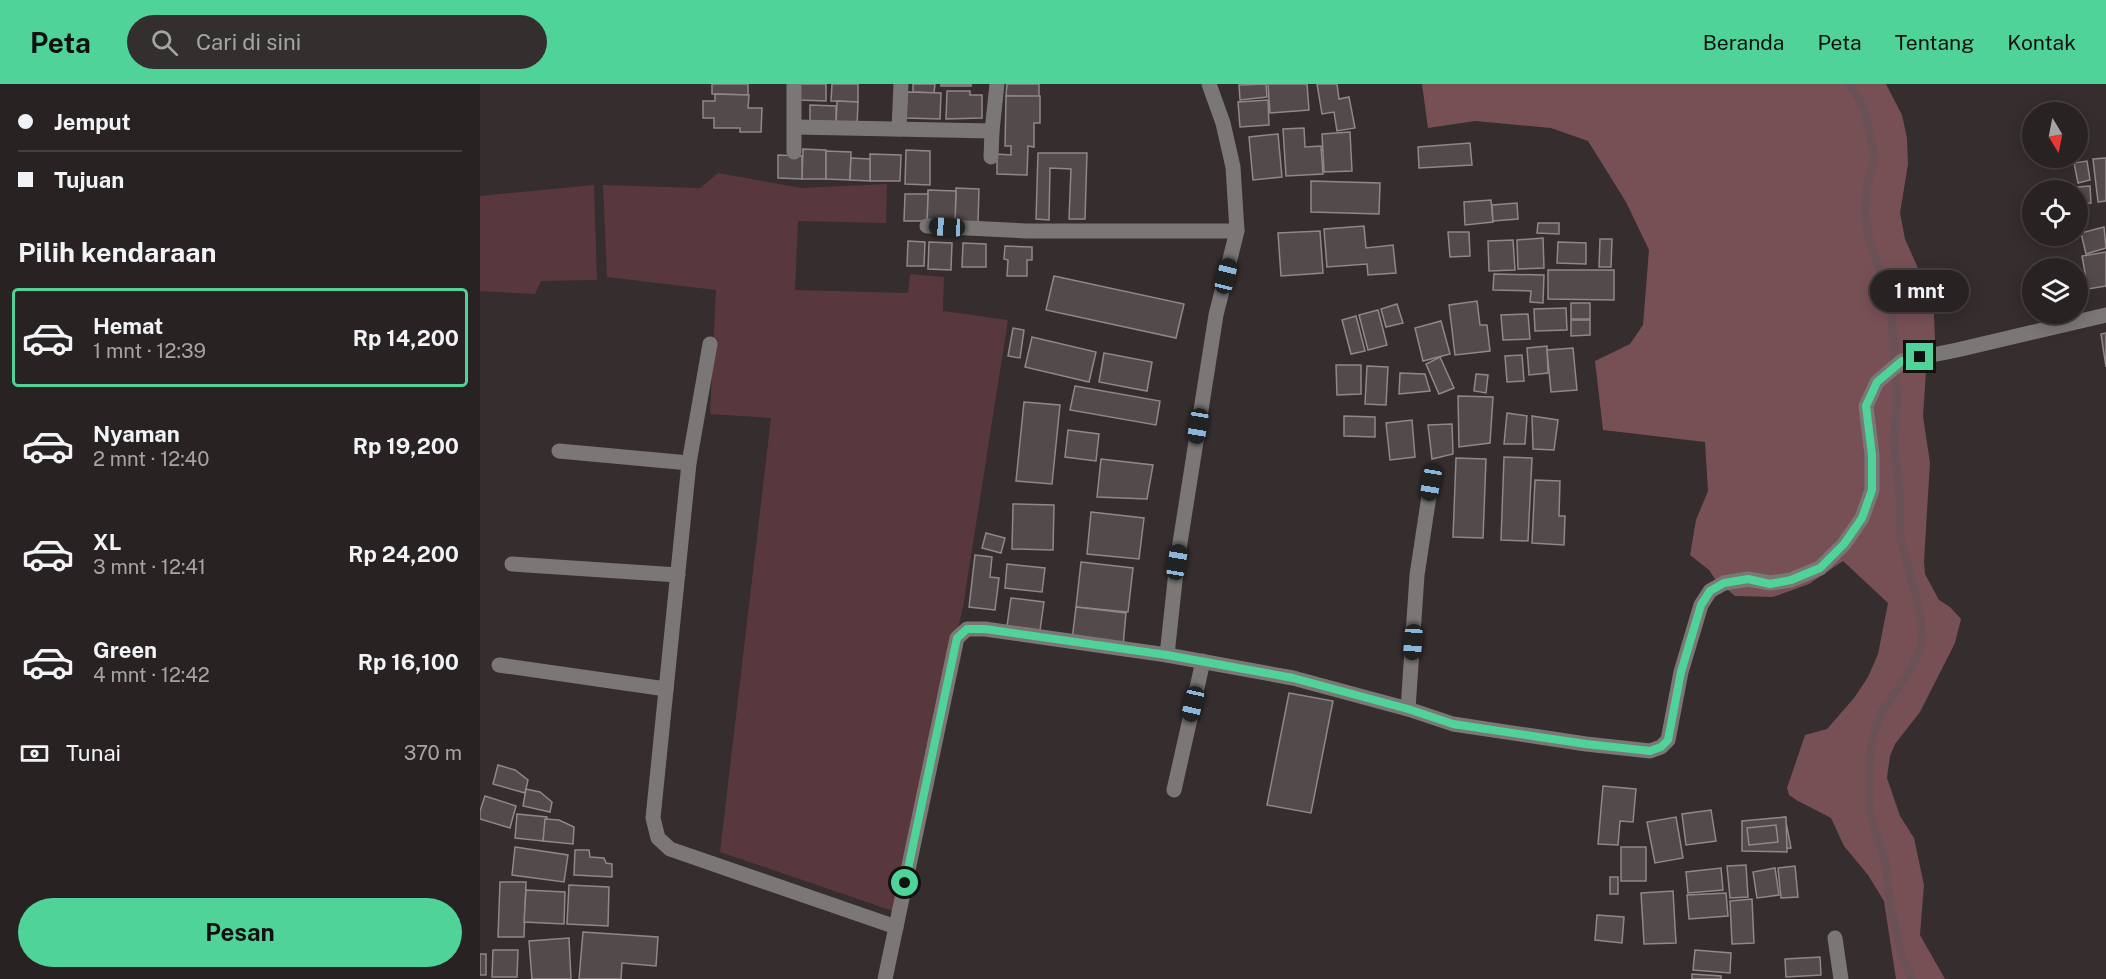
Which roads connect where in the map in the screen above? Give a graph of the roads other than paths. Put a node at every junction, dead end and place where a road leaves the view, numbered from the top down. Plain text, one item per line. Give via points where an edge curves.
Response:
1 (794, 84) edge
2 (901, 84) edge
3 (997, 84) edge
4 (1209, 84) edge
5 (795, 127) junction
6 (899, 129) junction
7 (992, 131) junction
8 (794, 152) dead end
9 (991, 157) dead end
10 (927, 226) dead end
11 (1237, 231) junction
12 (2106, 315) edge
13 (710, 344) dead end
14 (559, 451) dead end
15 (689, 464) junction
16 (1431, 483) dead end
17 (512, 564) dead end
18 (678, 575) junction
19 (1167, 655) junction
20 (1203, 661) junction
21 (499, 665) dead end
22 (666, 689) junction
23 (1408, 709) junction
24 (1174, 790) dead end
25 (896, 927) junction
26 (1835, 938) dead end
27 (885, 979) edge
28 (1841, 979) edge

1 - 5 street
2 - 6 street
3 - 7 street
4 - 11 street via 1233,167
5 - 6 street
5 - 8 street
6 - 7 street
7 - 9 street
10 - 11 street via 1026,231
11 - 19 street via 1216,315 1205,381
12 - 23 street via 1902,361 1877,382 1866,406 1872,490 1862,518 1820,568 1791,580 1770,584 1748,579 1724,583 1710,591 1701,605 1681,672 1668,740 1661,747 1650,751 1586,744 1453,724
13 - 15 street
14 - 15 street
15 - 18 street
16 - 23 street via 1417,575
17 - 18 street
18 - 22 street
19 - 20 street
19 - 25 street via 985,629 967,629 957,638
20 - 23 street via 1293,678
20 - 24 street
21 - 22 street
22 - 25 street via 653,818 658,838 670,849
25 - 27 street
26 - 28 street

